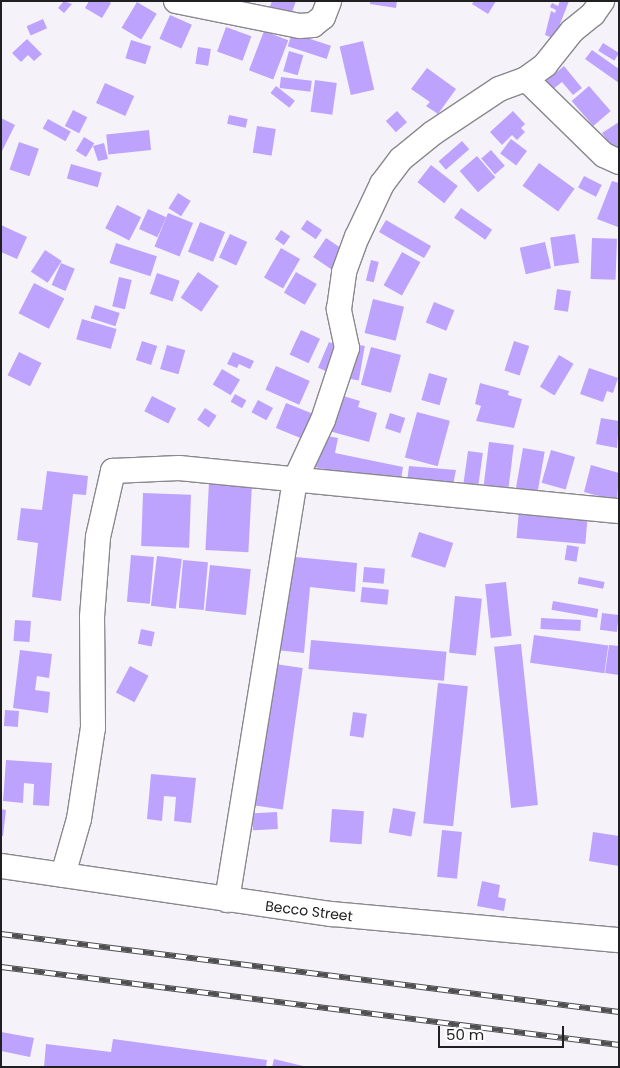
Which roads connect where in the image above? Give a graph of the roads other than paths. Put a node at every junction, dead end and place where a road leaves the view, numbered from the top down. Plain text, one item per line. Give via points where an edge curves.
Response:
1 (176, 1) edge
2 (329, 1) edge
3 (602, 1) edge
4 (526, 79) junction
5 (619, 162) edge
6 (295, 480) junction
7 (619, 512) edge
8 (1, 866) edge
9 (63, 875) junction
10 (227, 900) junction
11 (619, 940) edge

1 - 2 street via 300,26 313,25 323,17
3 - 4 street via 545,65
4 - 5 street via 604,155
4 - 6 street via 499,89 432,132 402,159 382,184 344,272 339,309 347,348 323,420
6 - 7 street
6 - 9 street via 179,468 113,471 97,555 92,617 93,728 79,819
6 - 10 street
8 - 9 street, Becco Street
9 - 10 street, Becco Street
10 - 11 street, Becco Street via 332,914

